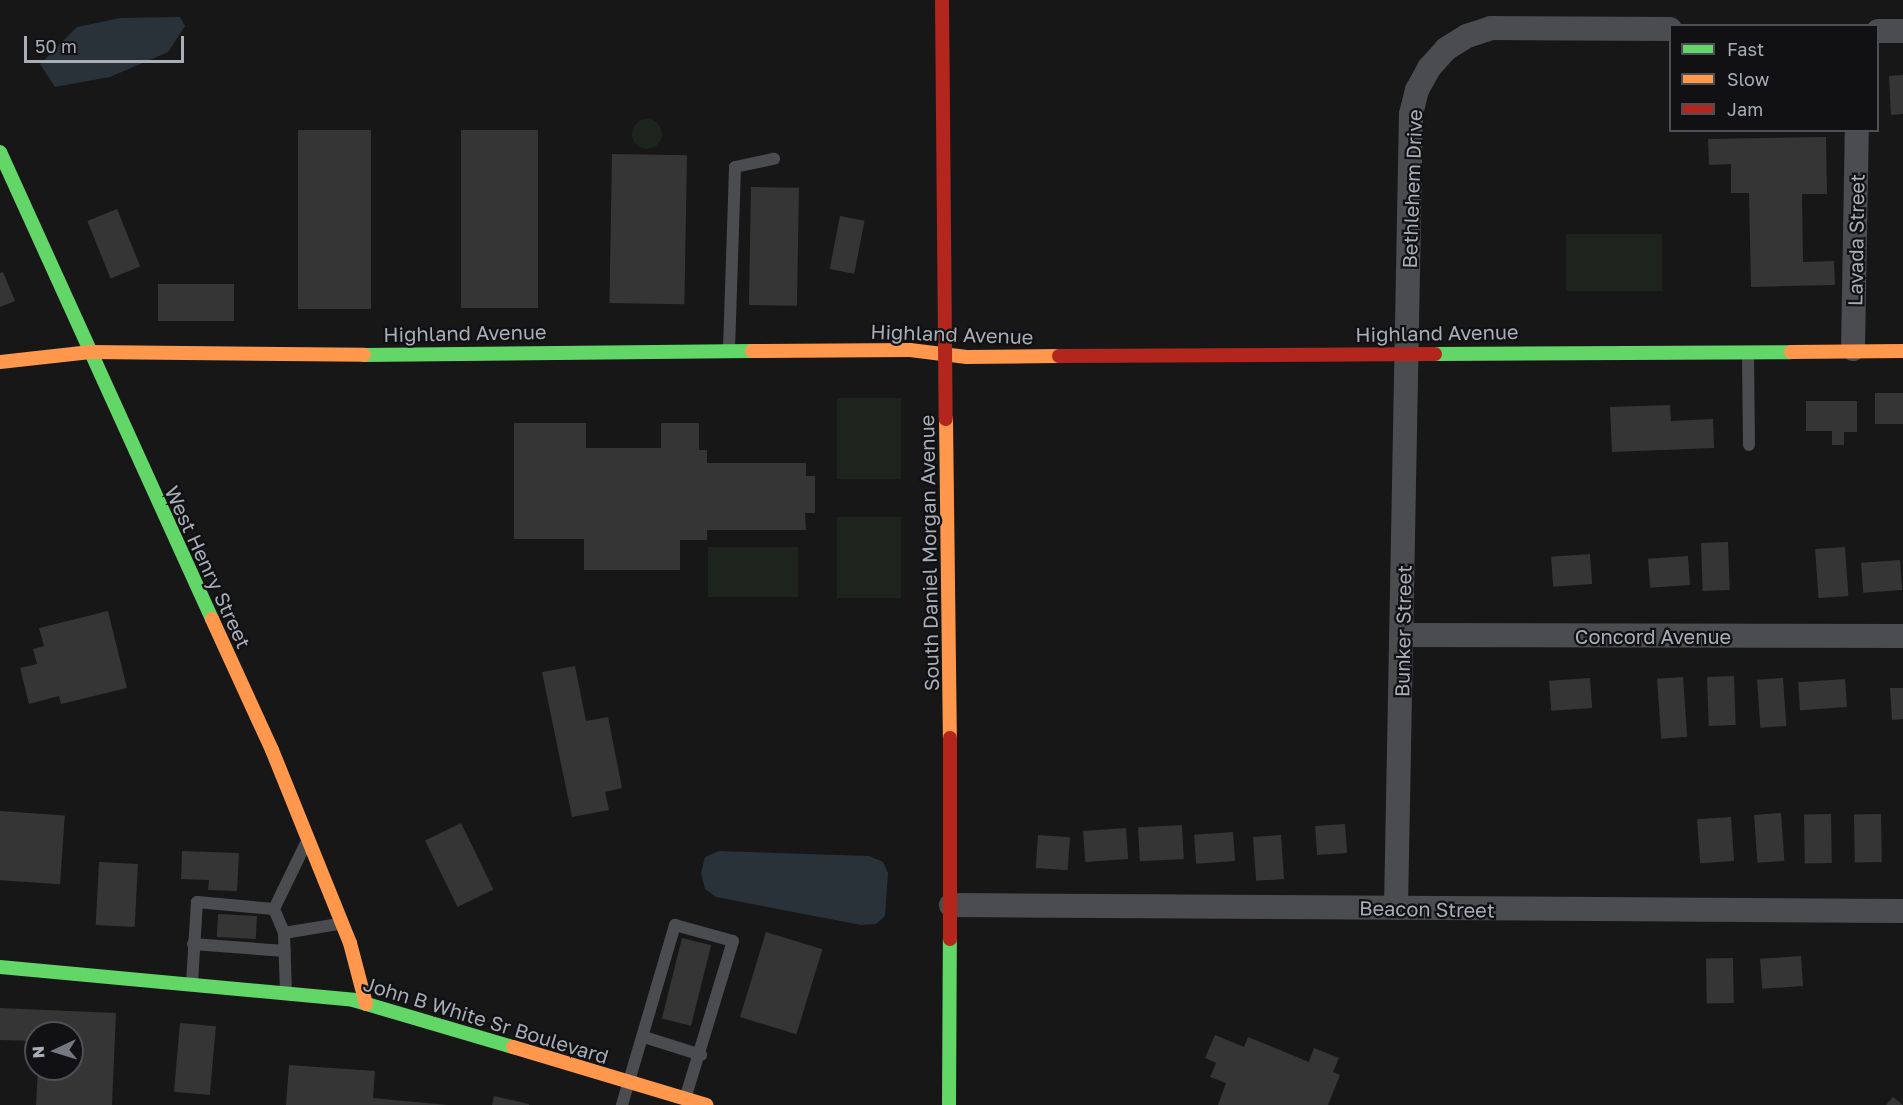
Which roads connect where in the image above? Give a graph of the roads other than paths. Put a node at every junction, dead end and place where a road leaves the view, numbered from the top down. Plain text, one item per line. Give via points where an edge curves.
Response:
1 (942, 0) edge
2 (1669, 29) edge
3 (1879, 31) edge
4 (1903, 31) edge
5 (1857, 132) edge
6 (0, 152) edge
7 (774, 159) dead end
8 (1853, 349) junction
9 (1748, 350) junction
10 (729, 351) junction
11 (1903, 351) edge
12 (90, 352) junction
13 (1409, 353) junction
14 (944, 354) junction
15 (0, 362) edge
16 (1749, 445) dead end
17 (1402, 635) junction
18 (1903, 636) edge
19 (308, 839) junction
20 (951, 905) junction
21 (1396, 908) junction
22 (274, 909) junction
23 (1903, 911) edge
24 (342, 924) junction
25 (284, 933) junction
26 (194, 944) junction
27 (285, 951) junction
28 (0, 967) edge
29 (192, 984) junction
30 (286, 993) junction
31 (366, 1004) junction
32 (644, 1037) junction
33 (701, 1055) junction
34 (630, 1084) junction
35 (685, 1099) junction
36 (622, 1105) edge
37 (706, 1105) edge
38 (950, 1105) edge

1 - 14 street, South Daniel Morgan Avenue
2 - 13 street, Bethlehem Drive via 1491,28 1453,45 1429,68 1417,90 1411,114
3 - 4 street
5 - 8 street, Lavada Street
6 - 12 street, West Henry Street
7 - 10 lane via 735,167
8 - 9 street, Highland Avenue
8 - 11 street, Highland Avenue
9 - 13 street, Highland Avenue
9 - 16 lane
10 - 12 street, Highland Avenue via 253,356
10 - 14 street, Highland Avenue via 910,350
12 - 15 street, Highland Avenue
12 - 19 street, West Henry Street via 272,750
13 - 14 street, Highland Avenue via 978,357
13 - 17 street, Bunker Street
14 - 20 street, South Daniel Morgan Avenue via 951,592
17 - 18 street, Concord Avenue
17 - 21 street, Bunker Street
19 - 22 lane
19 - 24 street, West Henry Street
20 - 21 street, Beacon Street
20 - 38 street, South Daniel Morgan Avenue
21 - 23 street, Beacon Street
22 - 25 lane
22 - 26 lane via 197,902
24 - 25 lane
24 - 31 street, West Henry Street
25 - 27 lane
26 - 27 lane
26 - 29 lane
27 - 30 lane
28 - 29 street, John B White Sr Boulevard
29 - 30 street, John B White Sr Boulevard
30 - 31 street, John B White Sr Boulevard
31 - 34 street, John B White Sr Boulevard
32 - 33 lane
32 - 33 lane via 675,926 733,941
32 - 34 lane
33 - 35 lane
34 - 35 street, John B White Sr Boulevard
34 - 36 lane
35 - 37 street, John B White Sr Boulevard

